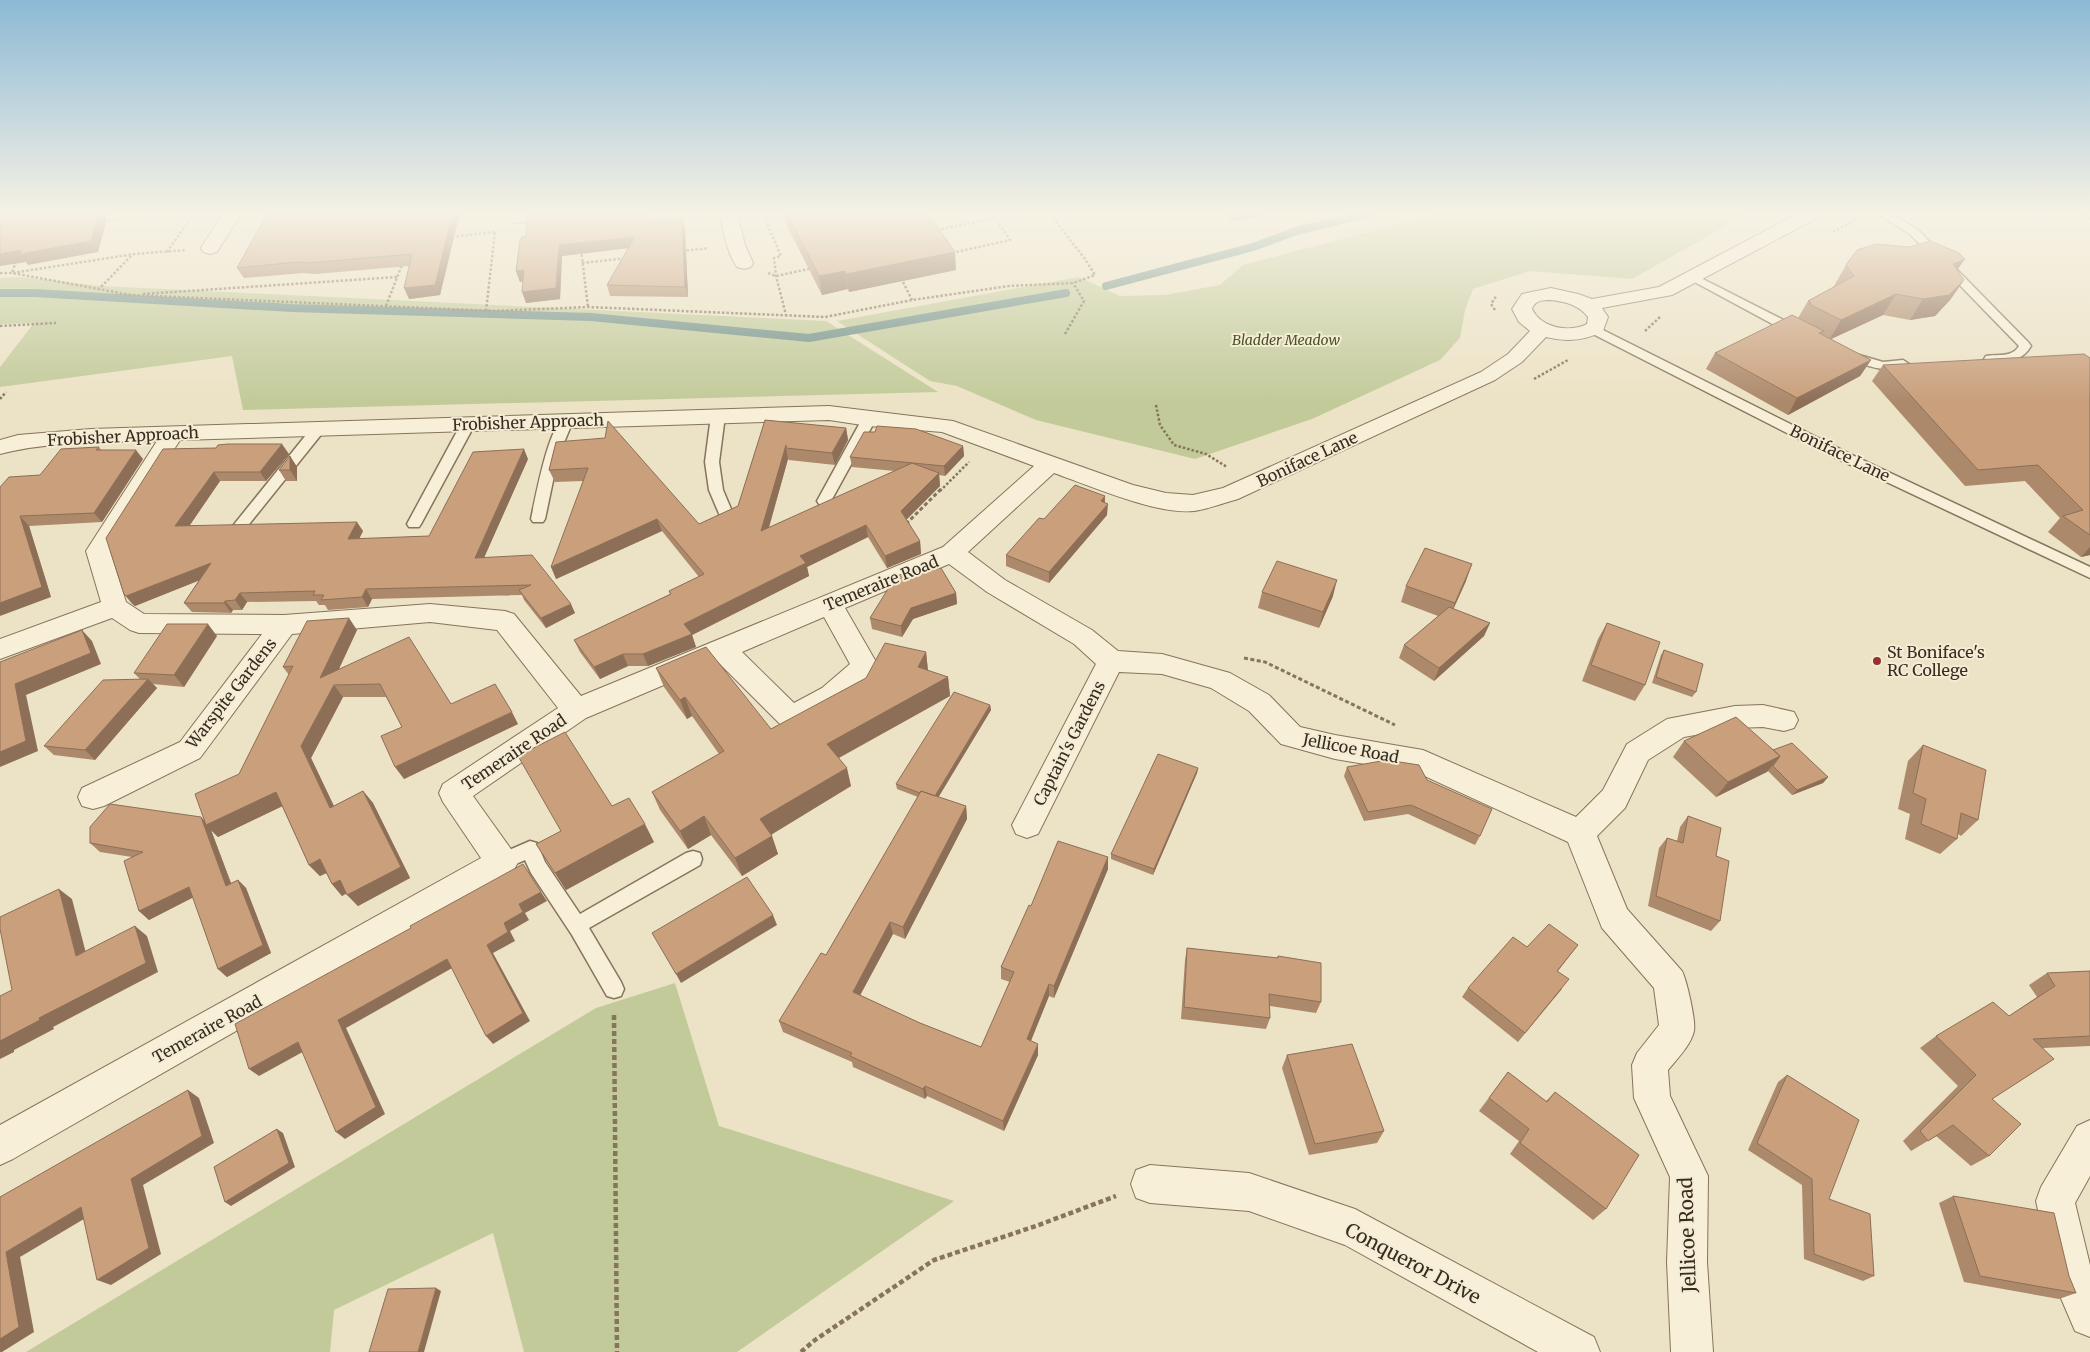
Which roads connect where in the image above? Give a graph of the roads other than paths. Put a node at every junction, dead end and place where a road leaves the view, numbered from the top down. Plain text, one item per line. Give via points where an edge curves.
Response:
1 (1697, 275) edge
2 (1956, 275) edge
3 (1693, 277) junction
4 (1589, 306) junction
5 (1543, 329) junction
6 (1593, 329) junction
7 (1811, 339) edge
8 (1841, 352) edge
9 (1973, 360) edge
10 (1918, 364) edge
11 (718, 416) junction
12 (869, 419) junction
13 (566, 421) junction
14 (468, 424) junction
15 (319, 428) junction
16 (173, 433) junction
17 (0, 446) edge
18 (1049, 465) junction
19 (824, 501) edge
20 (727, 516) edge
21 (538, 519) dead end
22 (414, 524) dead end
23 (237, 530) edge
24 (940, 558) junction
25 (2090, 573) edge
26 (830, 604) junction
27 (115, 607) junction
28 (284, 625) junction
29 (721, 648) junction
30 (0, 649) edge
31 (1112, 661) junction
32 (576, 710) junction
33 (1784, 720) dead end
34 (93, 797) dead end
35 (1028, 824) dead end
36 (1580, 833) junction
37 (693, 859) dead end
38 (502, 862) junction
39 (576, 926) junction
40 (614, 988) road end
41 (2090, 1139) edge
42 (0, 1146) edge
43 (1150, 1184) road end
44 (2090, 1316) edge
45 (1579, 1352) edge
46 (1692, 1352) edge

1 - 3 street
2 - 9 lane via 2025,346 2022,353 2009,358
3 - 4 street via 1665,291
3 - 7 lane
4 - 5 street via 1572,298 1551,294 1527,300 1523,304 1523,314
4 - 6 street via 1598,317
5 - 6 street via 1574,335
5 - 18 street, Boniface Lane via 1516,358 1488,376 1230,494 1193,503 1166,501
6 - 25 lane, Boniface Lane via 1845,457
8 - 10 lane via 1882,366
11 - 12 street, Frobisher Approach via 829,413
11 - 13 street, Frobisher Approach
11 - 20 lane via 712,462 716,490
12 - 18 street, Frobisher Approach via 945,426
12 - 19 lane
13 - 14 street, Frobisher Approach
13 - 21 lane via 551,457
14 - 15 street, Frobisher Approach
14 - 22 lane
15 - 16 street, Frobisher Approach
15 - 23 lane
16 - 17 street, Frobisher Approach via 91,436
16 - 27 street via 98,550
18 - 24 street, Temeraire Road
24 - 26 street, Temeraire Road
24 - 31 street via 996,586 1083,637
26 - 29 street, Temeraire Road
26 - 29 street via 865,667 832,696 791,717
27 - 28 street, Warspite Gardens via 139,623
27 - 30 street
28 - 32 street, Warspite Gardens via 430,613 505,621
28 - 34 street, Warspite Gardens via 190,750
29 - 32 street, Temeraire Road
31 - 35 street, Captain's Gardens
31 - 36 street, Jellicoe Road via 1162,664 1220,680 1259,703 1291,736 1335,748 1423,762
32 - 38 street, Temeraire Road via 454,793
33 - 36 street via 1764,716 1735,717 1677,727 1637,752 1614,799
36 - 46 street, Jellicoe Road via 1614,918 1670,982 1677,1030 1650,1065 1652,1098 1689,1176 1687,1262
37 - 39 lane
38 - 39 lane via 530,850
38 - 42 street, Temeraire Road
39 - 40 lane
41 - 44 street via 2055,1201 2074,1282
43 - 45 street, Conqueror Drive via 1249,1192 1355,1230

